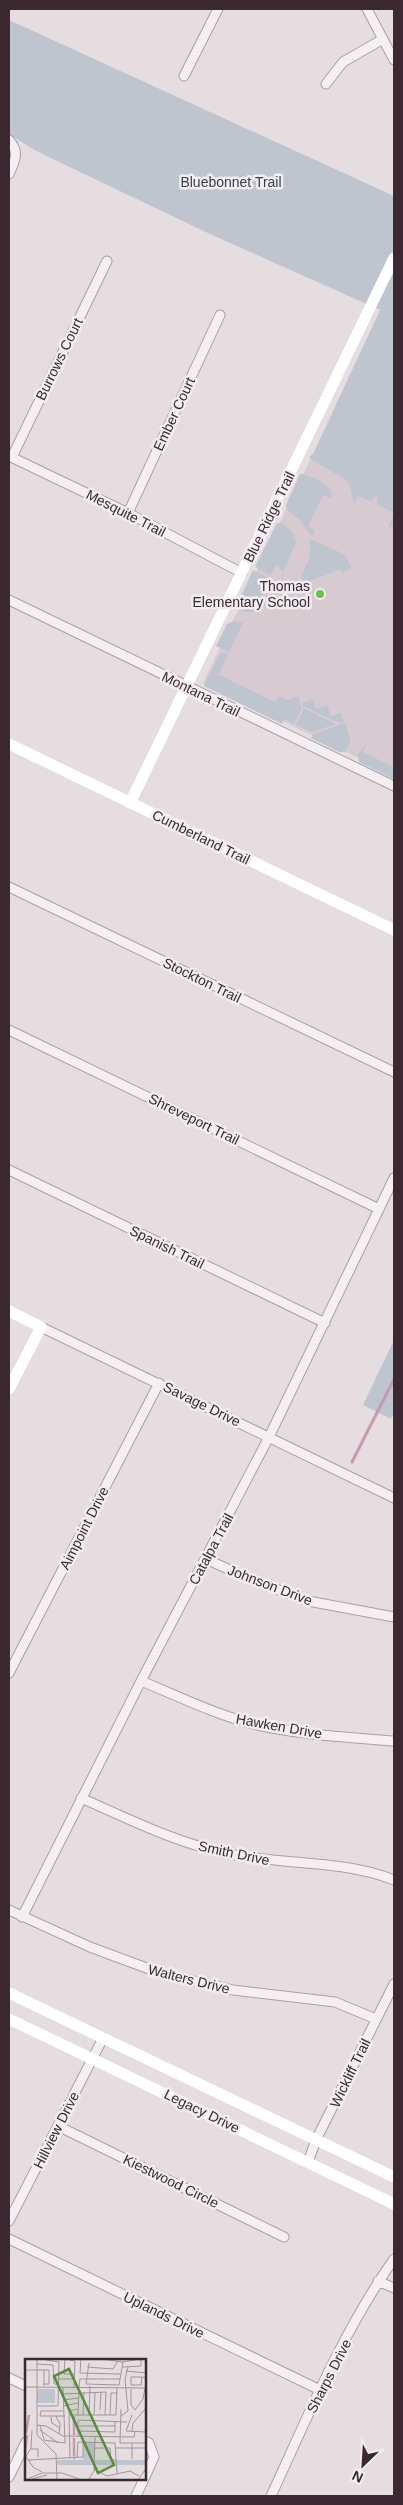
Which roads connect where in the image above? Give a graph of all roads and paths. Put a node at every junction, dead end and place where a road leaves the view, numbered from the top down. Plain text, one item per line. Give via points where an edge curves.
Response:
1 (218, 9) edge
2 (367, 9) edge
3 (382, 38) junction
4 (394, 60) edge
5 (184, 76) dead end
6 (326, 84) dead end
7 (9, 140) edge
8 (9, 174) edge
9 (394, 258) edge
10 (107, 261) dead end
11 (220, 315) dead end
12 (10, 457) edge
13 (128, 513) junction
14 (242, 573) junction
15 (9, 600) edge
16 (186, 687) junction
17 (9, 744) edge
18 (394, 786) edge
19 (130, 803) junction
20 (9, 887) edge
21 (394, 930) edge
22 (9, 1030) edge
23 (394, 1072) edge
24 (9, 1170) edge
25 (394, 1178) edge
26 (379, 1209) junction
27 (9, 1311) edge
28 (325, 1323) junction
29 (41, 1327) junction
30 (159, 1383) junction
31 (9, 1389) edge
32 (270, 1437) junction
33 (394, 1498) edge
34 (206, 1559) junction
35 (394, 1617) edge
36 (9, 1673) edge
37 (141, 1681) junction
38 (394, 1742) edge
39 (81, 1798) junction
40 (394, 1880) edge
41 (9, 1910) edge
42 (22, 1917) junction
43 (394, 1984) edge
44 (9, 1993) edge
45 (9, 2019) edge
46 (376, 2019) junction
47 (103, 2038) junction
48 (92, 2058) junction
49 (58, 2126) junction
50 (316, 2140) junction
51 (308, 2162) junction
52 (394, 2178) edge
53 (394, 2204) edge
54 (9, 2221) edge
55 (284, 2237) dead end
56 (9, 2239) edge
57 (394, 2259) edge
58 (378, 2281) junction
59 (394, 2288) edge
60 (9, 2378) edge
61 (25, 2386) edge
62 (320, 2390) junction
63 (146, 2442) edge
64 (25, 2444) edge
65 (146, 2476) edge
66 (9, 2477) edge
67 (144, 2480) edge
68 (136, 2496) edge
69 (271, 2496) edge

1 - 5 street
2 - 3 street
3 - 4 street
3 - 6 street via 343,62
7 - 8 street via 16,150 16,159
9 - 14 street, Blue Ridge Trail
10 - 12 street, Burrows Court
11 - 13 street, Ember Court
12 - 13 street, Mesquite Trail
13 - 14 street, Mesquite Trail
14 - 16 street, Blue Ridge Trail
15 - 16 street, Montana Trail
16 - 18 street, Montana Trail
16 - 19 street, Blue Ridge Trail
17 - 19 street, Cumberland Trail
19 - 21 street, Cumberland Trail
20 - 23 street, Stockton Trail
22 - 26 street, Shreveport Trail
24 - 28 street, Spanish Trail
25 - 26 street, Catalpa Trail
26 - 28 street, Catalpa Trail
27 - 29 street, Savage Drive
28 - 32 street, Catalpa Trail
29 - 30 street, Savage Drive
29 - 31 street
30 - 32 street, Savage Drive
30 - 36 street, Aimpoint Drive
32 - 33 street, Savage Drive
32 - 34 street, Catalpa Trail
34 - 35 street, Johnson Drive via 308,1601
34 - 37 street, Catalpa Trail
37 - 38 street, Hawken Drive via 253,1724
37 - 39 street, Catalpa Trail
39 - 40 street, Smith Drive via 182,1840 227,1854 291,1864 356,1869
39 - 42 street, Catalpa Trail
41 - 42 street, Walters Drive
42 - 46 street, Walters Drive via 160,1973 233,1990 335,2002
43 - 46 street, Wickliff Trail
44 - 47 street, Legacy Drive
45 - 48 street, Legacy Drive
46 - 50 street, Wickliff Trail
47 - 48 street, Hillview Drive
47 - 50 street, Legacy Drive
48 - 49 street, Hillview Drive
48 - 51 street, Legacy Drive
49 - 54 street, Hillview Drive
49 - 55 street, Kiestwood Circle
50 - 51 street, Wickliff Trail
50 - 52 street, Legacy Drive
51 - 53 street, Legacy Drive
56 - 62 street, Uplands Drive
57 - 58 street, Sharps Drive
58 - 59 street
58 - 62 street, Sharps Drive
60 - 61 street
62 - 69 street, Sharps Drive
63 - 65 street via 154,2457
64 - 66 street
67 - 68 street

